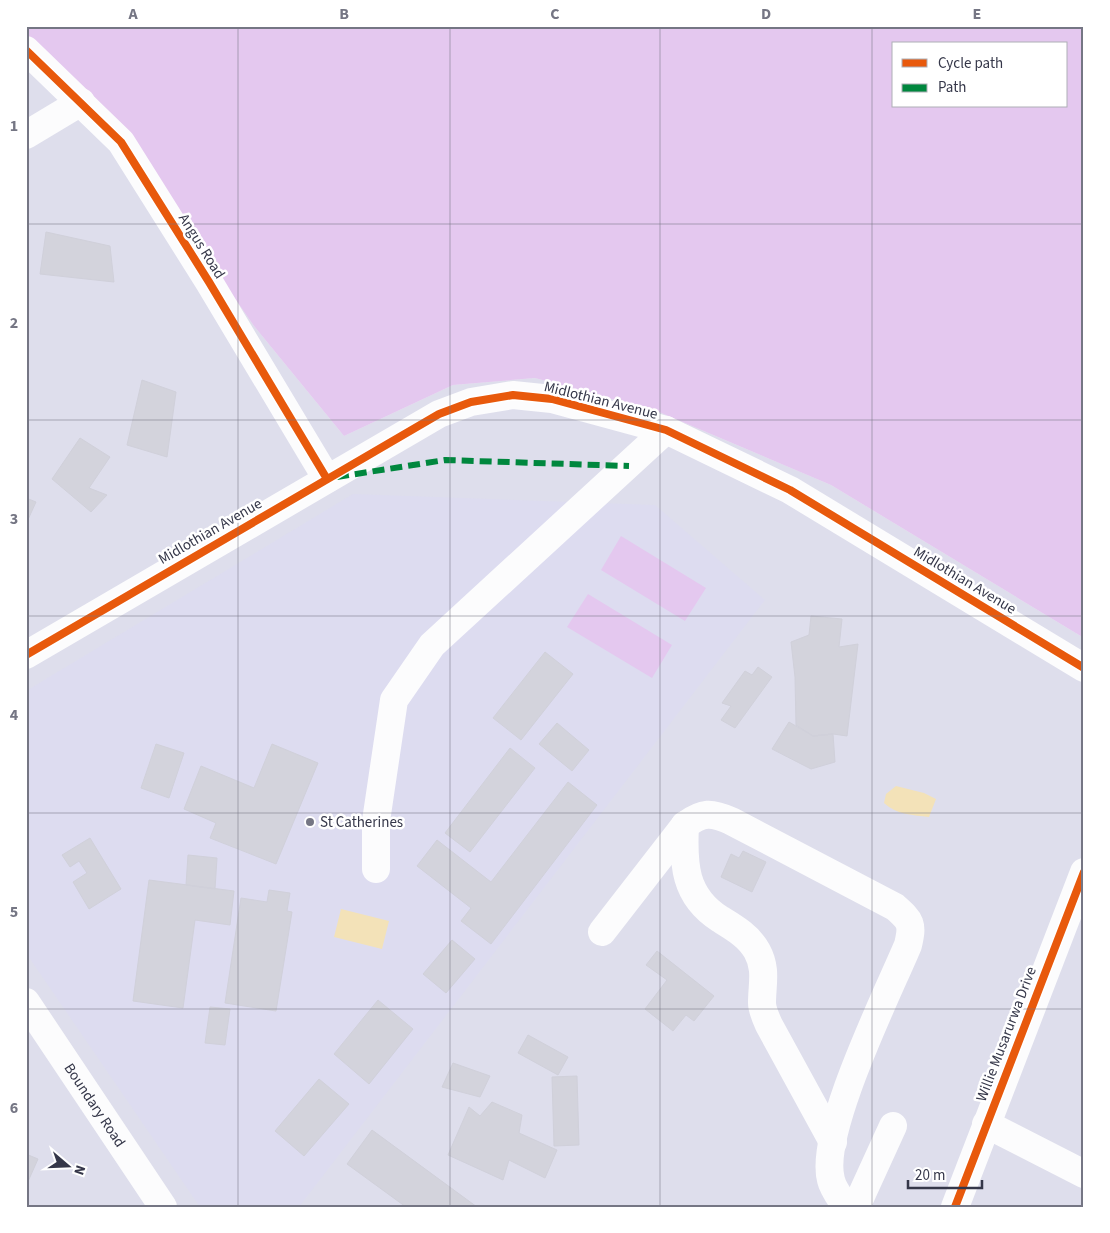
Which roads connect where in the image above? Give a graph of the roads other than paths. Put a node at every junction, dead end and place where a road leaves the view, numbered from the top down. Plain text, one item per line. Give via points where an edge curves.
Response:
1 (26, 50) edge
2 (81, 102) junction
3 (26, 135) edge
4 (666, 430) junction
5 (327, 479) junction
6 (26, 655) edge
7 (1084, 668) edge
8 (685, 825) junction
9 (376, 868) dead end
10 (1084, 872) edge
11 (602, 932) dead end
12 (26, 1002) edge
13 (986, 1124) junction
14 (893, 1126) dead end
15 (833, 1142) junction
16 (1084, 1174) edge
17 (163, 1207) edge
18 (846, 1207) edge
19 (856, 1207) edge
20 (955, 1207) edge

1 - 2 street, Angus Road
2 - 3 street
2 - 5 street, Angus Road via 121,142
4 - 5 street, Midlothian Avenue via 552,399 513,395 471,402 439,414
4 - 7 street, Midlothian Avenue via 790,490
4 - 9 street via 432,645 394,700 376,821
5 - 6 street, Midlothian Avenue
8 - 11 street
8 - 15 street via 683,854 694,895 708,912 739,931 757,950 764,970 762,1005 769,1025
8 - 15 street via 701,815 718,815 895,908 910,922 912,929 908,944 854,1070
10 - 13 street, Willie Musarurwa Drive
12 - 17 street, Boundary Road
13 - 16 street
13 - 20 street, Willie Musarurwa Drive
14 - 19 street
15 - 18 street via 831,1180

